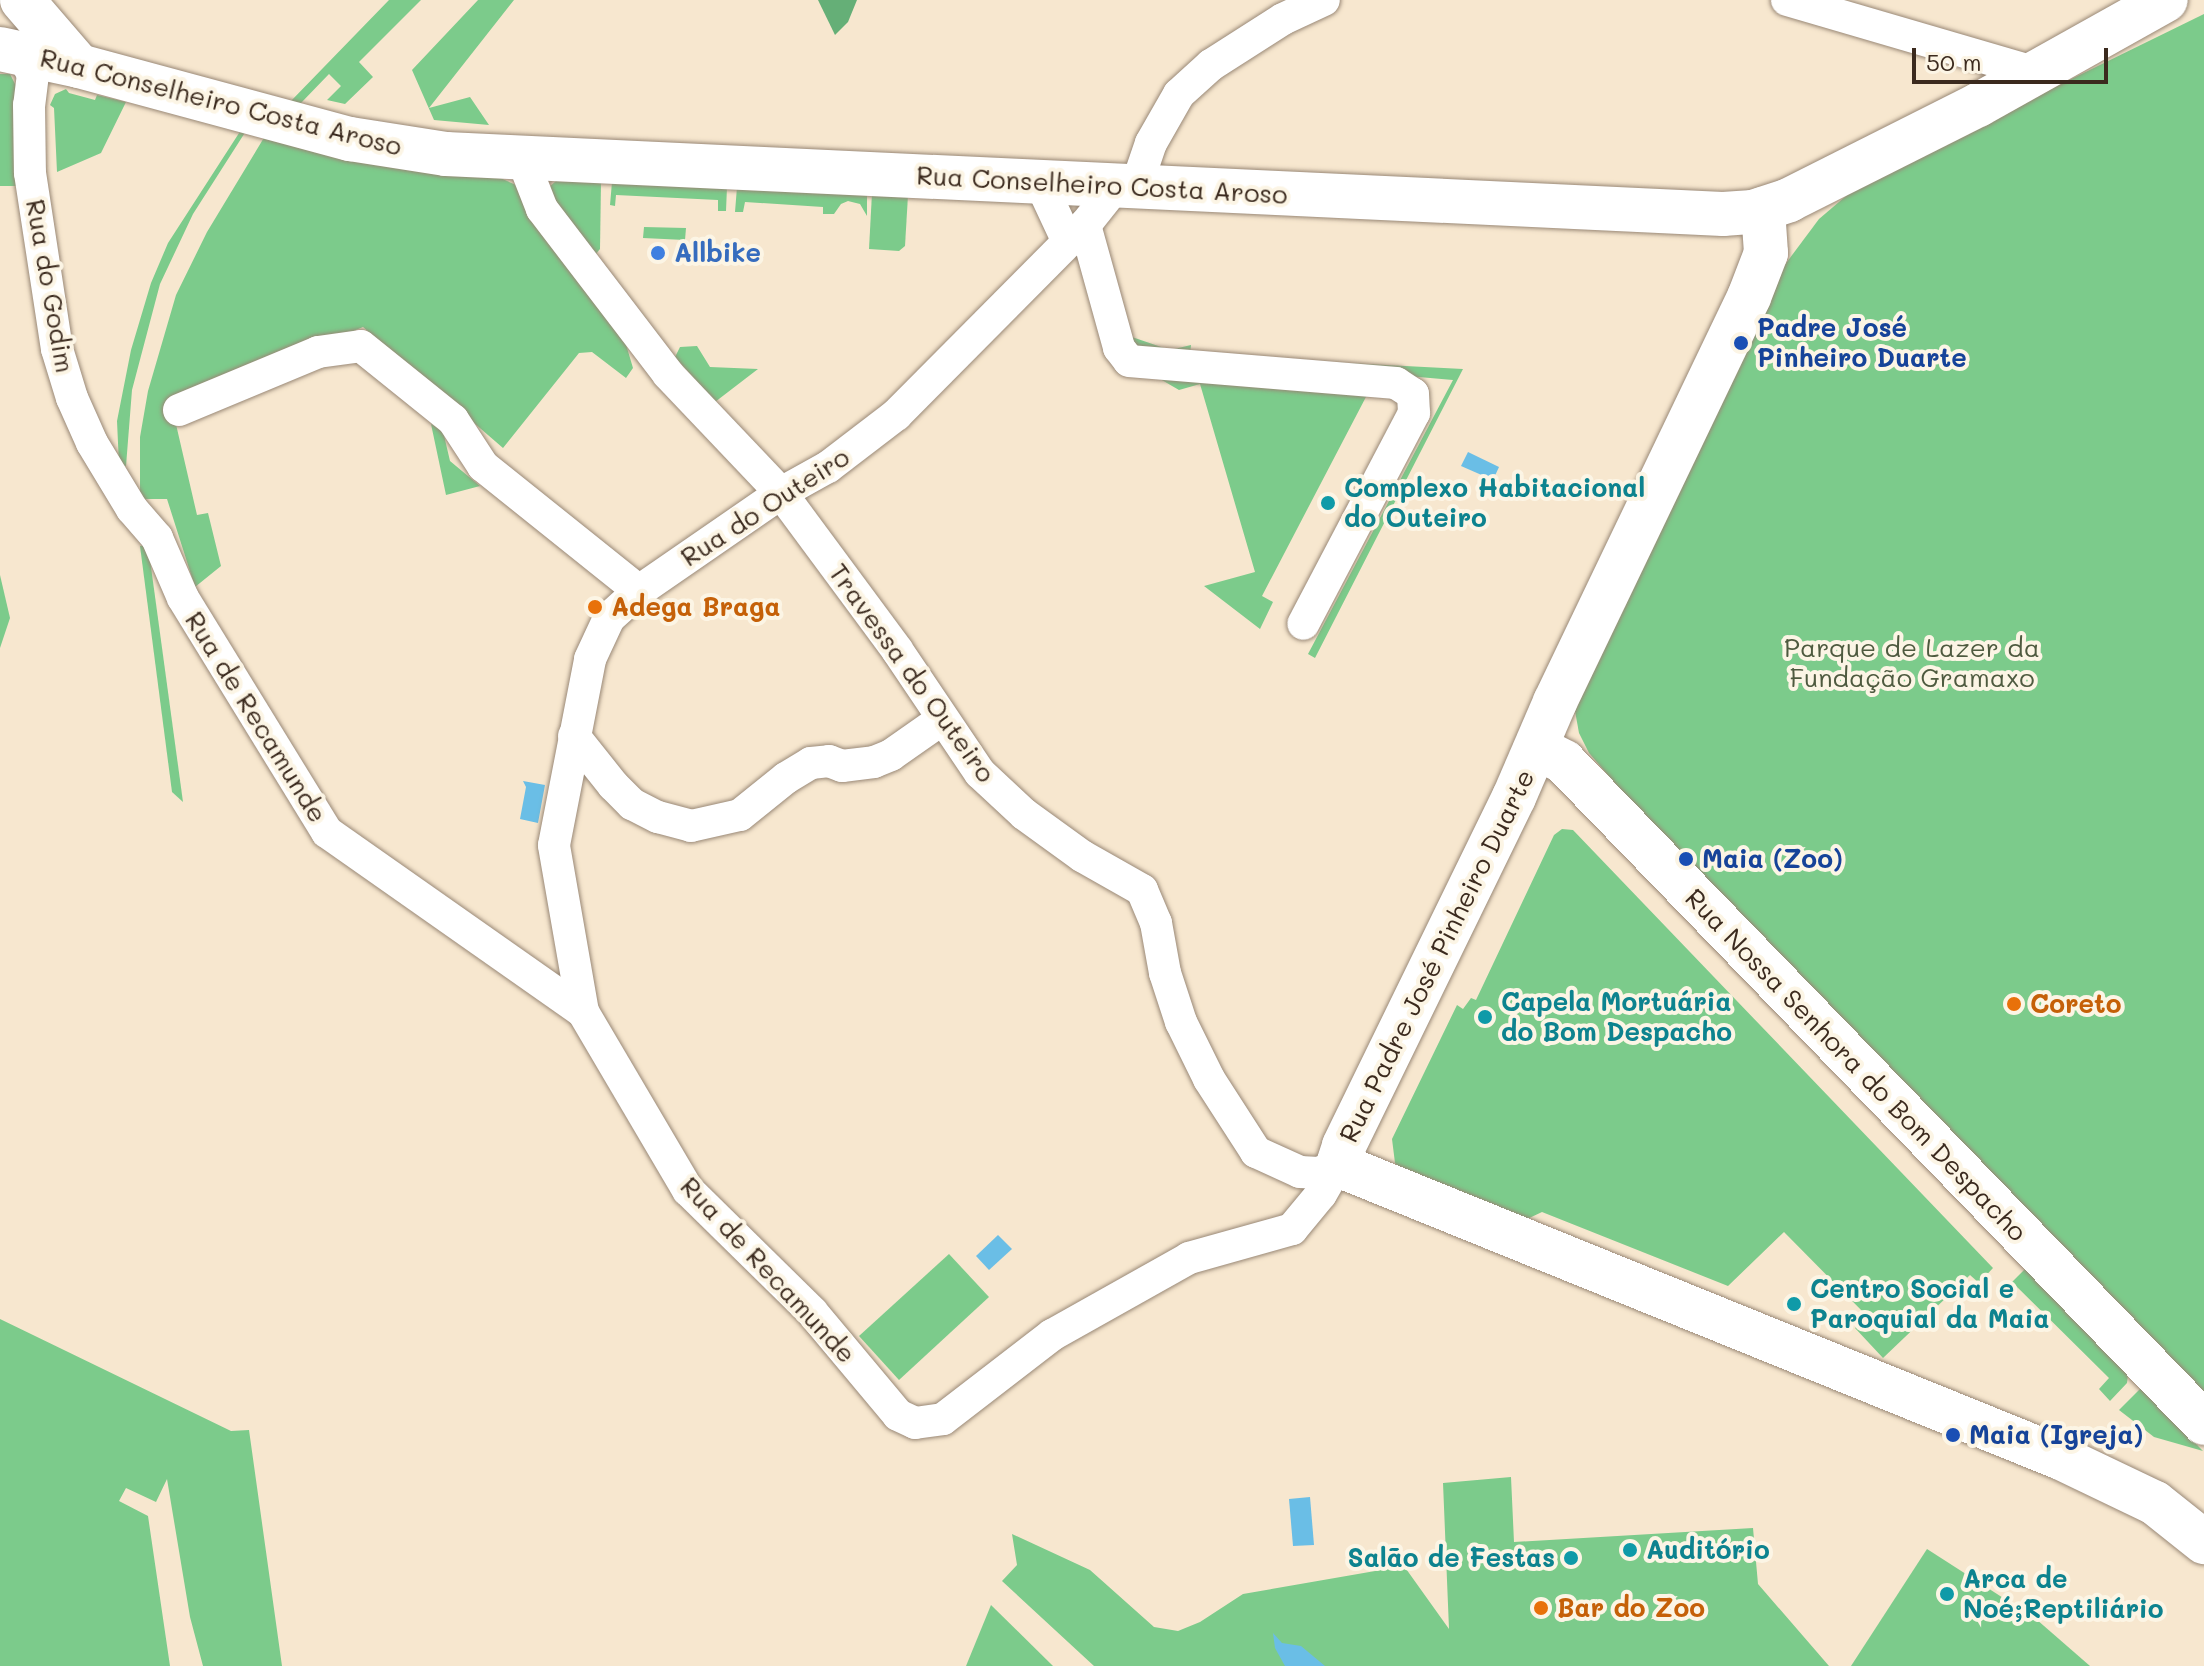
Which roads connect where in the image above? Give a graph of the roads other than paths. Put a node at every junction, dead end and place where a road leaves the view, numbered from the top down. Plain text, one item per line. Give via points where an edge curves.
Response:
1 (22, 0) edge
2 (1324, 0) edge
3 (1787, 0) edge
4 (2166, 0) edge
5 (0, 6) edge
6 (10, 50) edge
7 (79, 66) junction
8 (2036, 73) junction
9 (522, 158) junction
10 (1040, 182) junction
11 (1126, 186) junction
12 (1763, 209) junction
13 (1076, 234) junction
14 (179, 410) dead end
15 (781, 493) junction
16 (132, 509) joint
17 (639, 591) junction
18 (1303, 624) dead end
19 (941, 720) junction
20 (574, 736) junction
21 (1537, 748) junction
22 (583, 1012) junction
23 (1338, 1165) junction
24 (2204, 1423) edge
25 (2204, 1542) edge

1 - 7 main road
2 - 11 street, Rua do Outeiro via 1211,65 1179,94
3 - 8 street
4 - 8 main road, Rua Conselheiro Costa Aroso
5 - 6 main road
6 - 7 main road, Rua Conselheiro Costa Aroso
6 - 16 street, Rua do Godim via 33,74 30,173 57,349 92,443
7 - 9 main road, Rua Conselheiro Costa Aroso via 350,139 415,151
8 - 12 main road, Rua Conselheiro Costa Aroso
9 - 10 main road, Rua Conselheiro Costa Aroso
9 - 15 street, Travessa do Outeiro via 542,209 668,374
10 - 11 main road, Rua Conselheiro Costa Aroso
10 - 13 street
11 - 12 main road, Rua Conselheiro Costa Aroso via 1687,213
11 - 13 street, Rua do Outeiro
12 - 21 main road, Rua Padre José Pinheiro Duarte via 1766,253 1749,297
13 - 15 street, Rua do Outeiro via 896,415 828,467
13 - 18 street via 1119,348 1129,361 1396,383 1413,394 1414,413
14 - 17 street via 318,352 361,346 453,420 483,466
15 - 17 street, Rua do Outeiro
15 - 19 street, Travessa do Outeiro via 897,650
16 - 22 street, Rua de Recamunde via 157,538 183,598 327,832
17 - 20 street, Rua do Outeiro via 609,618 590,659
19 - 20 street via 891,755 842,766 811,763 735,818 691,826 632,804
19 - 23 street, Travessa do Outeiro via 980,773 1024,814 1142,890 1156,923 1181,1022 1217,1093 1256,1152 1300,1172 1319,1173
20 - 22 street, Rua do Outeiro via 554,845
21 - 23 main road, Rua Padre José Pinheiro Duarte
21 - 24 main road, Rua Nossa Senhora do Bom Despacho via 1564,762
22 - 23 street, Rua de Recamunde via 688,1190 812,1312 898,1415 915,1423 943,1419 1052,1335 1189,1258 1292,1229
23 - 25 main road, Rua Padre José Pinheiro Duarte via 2061,1458 2155,1503

